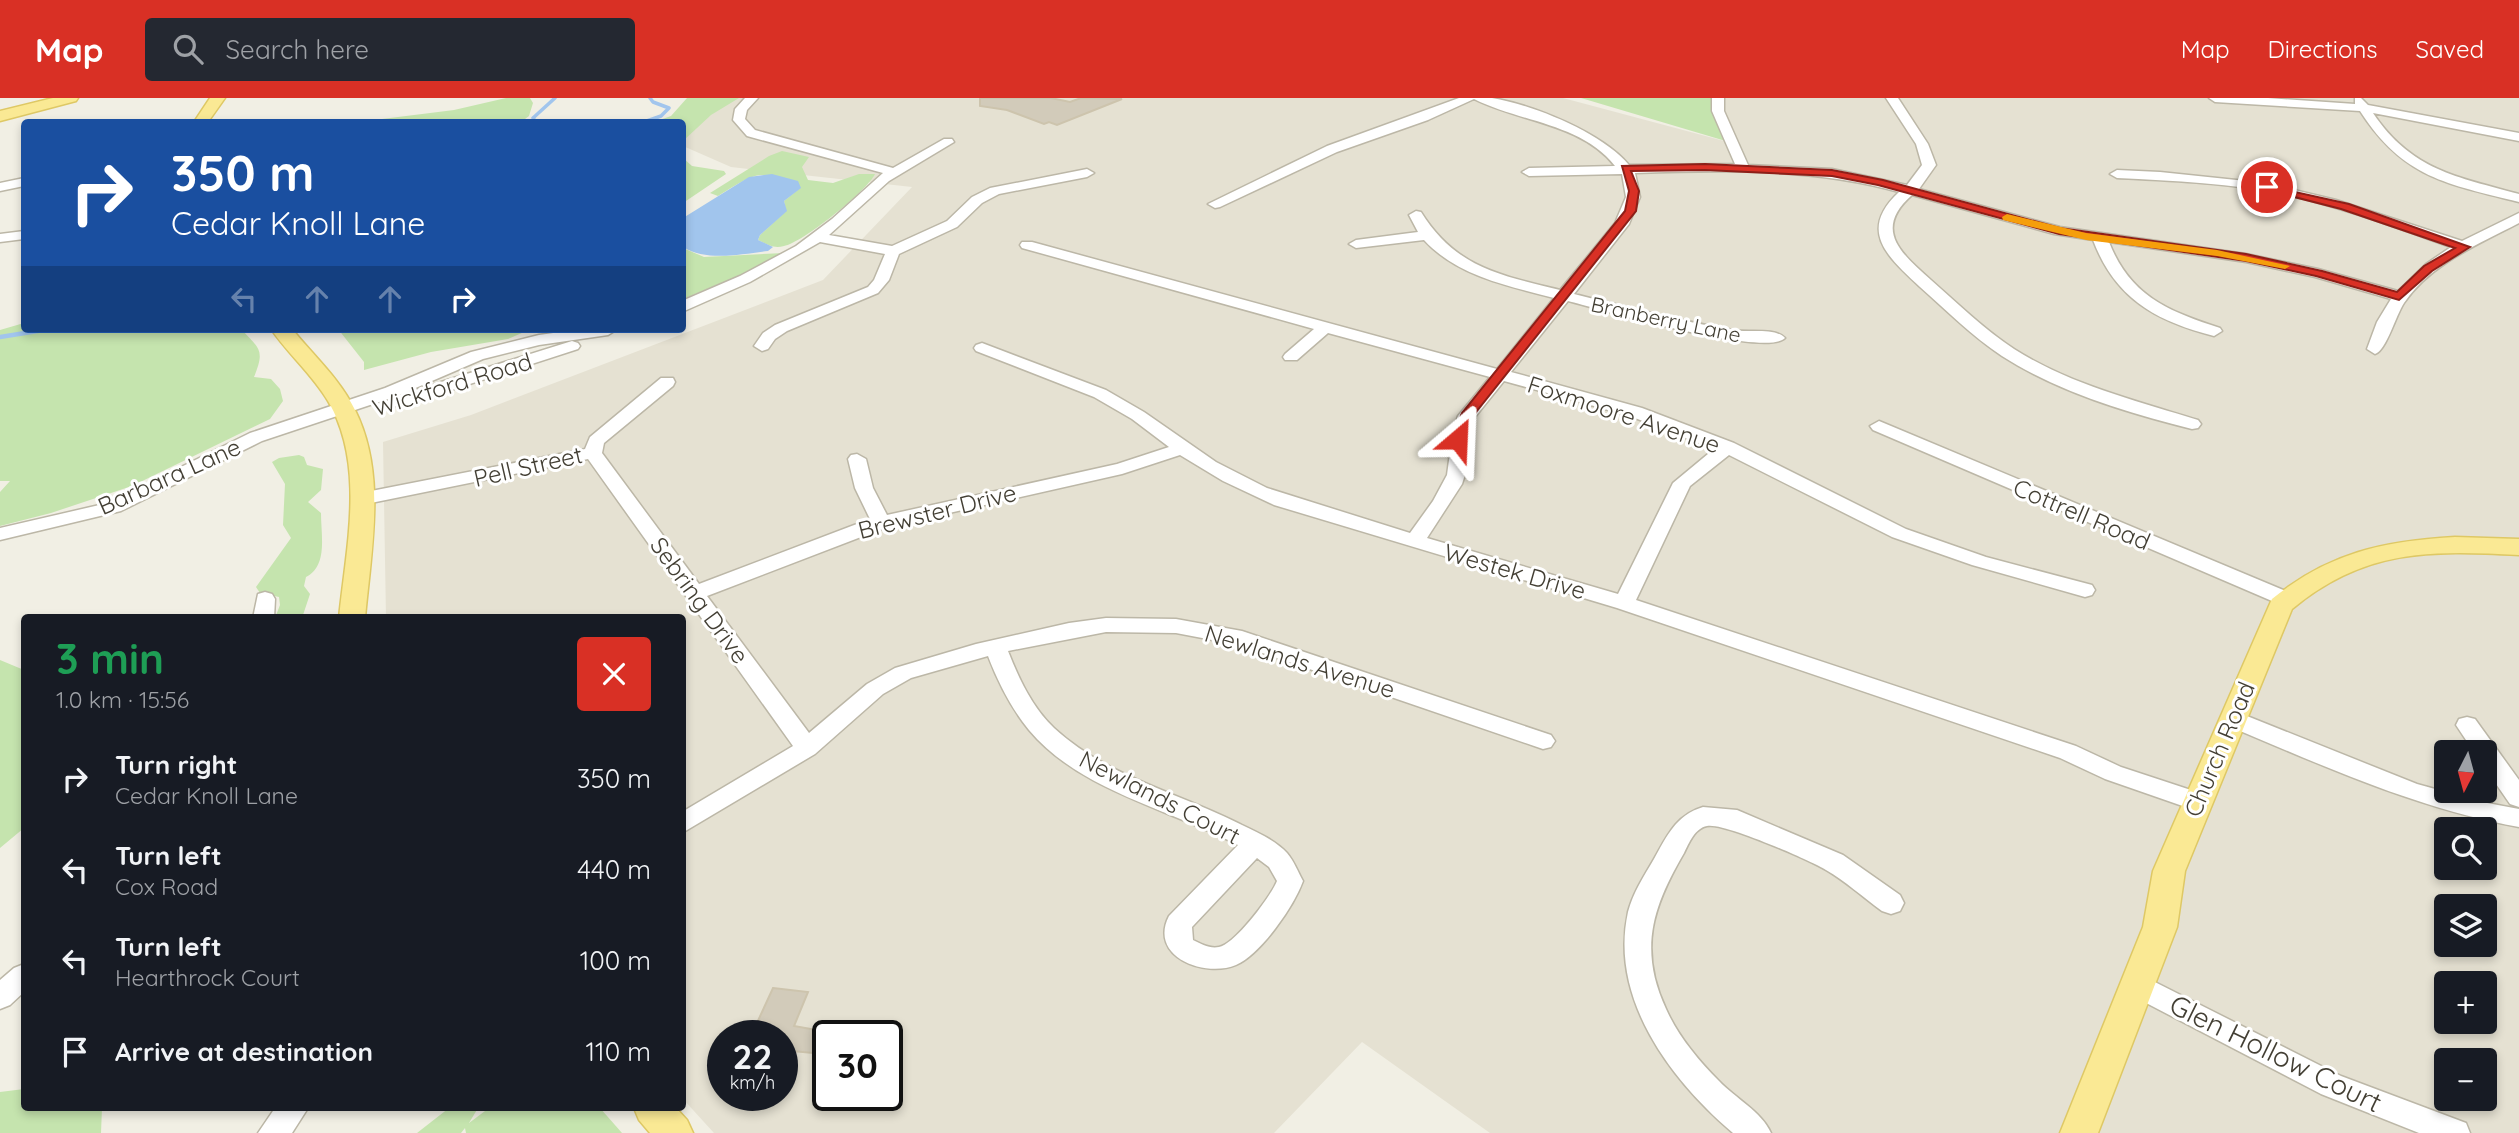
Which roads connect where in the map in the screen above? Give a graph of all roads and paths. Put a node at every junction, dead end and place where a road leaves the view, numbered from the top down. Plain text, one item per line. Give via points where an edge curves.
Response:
1 (37, 98) edge
2 (72, 98) edge
3 (752, 98) edge
4 (1469, 98) edge
5 (1479, 98) edge
6 (1718, 98) edge
7 (1892, 98) edge
8 (2215, 98) edge
9 (2360, 103) edge
10 (0, 107) edge
11 (224, 108) edge
12 (0, 116) edge
13 (206, 119) edge
14 (2519, 137) edge
15 (948, 142) dead end
16 (1625, 168) junction
17 (1742, 168) junction
18 (893, 172) junction
19 (1529, 172) dead end
20 (1087, 173) dead end
21 (2117, 174) dead end
22 (21, 183) edge
23 (0, 187) edge
24 (1909, 190) junction
25 (2519, 198) edge
26 (1215, 204) dead end
27 (1416, 215) dead end
28 (2519, 217) edge
29 (21, 235) edge
30 (1426, 235) junction
31 (818, 237) junction
32 (0, 238) edge
33 (2100, 239) junction
34 (1356, 244) dead end
35 (1027, 245) dead end
36 (2464, 247) junction
37 (894, 251) junction
38 (2399, 296) junction
39 (1563, 297) junction
40 (686, 305) edge
41 (1325, 327) junction
42 (2214, 331) dead end
43 (284, 333) edge
44 (597, 333) edge
45 (1777, 338) dead end
46 (762, 345) dead end
47 (982, 348) dead end
48 (2375, 349) dead end
49 (1291, 357) dead end
50 (1500, 374) junction
51 (667, 382) dead end
52 (344, 412) junction
53 (2192, 424) dead end
54 (1879, 426) dead end
55 (1728, 447) junction
56 (1184, 448) junction
57 (593, 453) junction
58 (857, 459) dead end
59 (361, 499) junction
60 (881, 522) junction
61 (0, 534) edge
62 (1415, 541) junction
63 (2519, 547) edge
64 (2085, 590) dead end
65 (695, 593) junction
66 (2286, 599) junction
67 (1624, 603) junction
68 (352, 614) edge
69 (995, 647) junction
70 (2232, 718) junction
71 (2467, 725) dead end
72 (1543, 740) dead end
73 (807, 748) junction
74 (2199, 796) junction
75 (2519, 799) edge
76 (2519, 818) edge
77 (686, 822) edge
78 (1254, 845) junction
79 (1891, 902) dead end
80 (21, 979) edge
81 (2137, 985) junction
82 (0, 997) edge
83 (291, 1111) edge
84 (655, 1111) edge
85 (273, 1133) edge
86 (674, 1133) edge
87 (1756, 1133) edge
88 (2079, 1133) edge
89 (2455, 1133) edge

1 - 10 main road
2 - 12 main road
3 - 18 street via 738,120 751,133
4 - 26 street via 1332,149
5 - 16 street via 1579,132 1604,147
6 - 17 street via 1718,111
7 - 24 street via 1927,155 1926,174
8 - 9 street
9 - 14 street
9 - 25 street via 2394,148 2415,162
11 - 13 main road
15 - 18 street
16 - 17 street
16 - 19 street
16 - 39 street via 1634,191 1631,211
17 - 24 street via 1832,173
18 - 31 street
20 - 37 street via 995,191 977,200 952,224
21 - 36 street via 2212,180 2286,191
22 - 23 street
24 - 33 street
24 - 53 street via 1887,214 1889,243 1905,265 1969,322 2007,351 2062,380
27 - 30 street, Branberry Lane
28 - 36 street
29 - 32 street
30 - 34 street
30 - 39 street, Branberry Lane via 1476,270
31 - 37 street
31 - 40 street via 768,269
33 - 38 street via 2246,258
33 - 42 street via 2107,262 2129,290 2168,315
35 - 41 street, Foxmoore Avenue
36 - 38 street via 2428,269
37 - 46 street via 881,283 873,289 781,328
38 - 48 street
39 - 45 street, Branberry Lane via 1708,331
39 - 50 street
41 - 49 street
41 - 50 street, Foxmoore Avenue
43 - 52 main road
44 - 52 street, Wickford Road
47 - 56 street, Westek Drive via 1101,394 1143,417
50 - 55 street, Foxmoore Avenue via 1636,412
50 - 62 street via 1461,427 1453,482
51 - 57 street, Pell Street via 596,441
52 - 59 main road via 360,464
52 - 61 street, Barbara Lane via 288,435 256,437 114,507
54 - 66 street, Cottrell Road
55 - 64 street, Foxmoore Avenue via 1899,533
55 - 67 street via 1682,483
56 - 60 street, Brewster Drive via 1122,468
56 - 62 street, Westek Drive via 1262,494
57 - 59 street, Pell Street
57 - 65 street, Sebring Drive
58 - 60 street via 864,488
59 - 68 main road
60 - 65 street, Brewster Drive
62 - 67 street, Westek Drive
63 - 66 main road, Church Road via 2450,545 2378,552 2329,569
65 - 73 street, Sebring Drive
66 - 70 main road, Church Road
67 - 74 street, Westek Drive via 2068,752 2113,773
69 - 72 street, Newlands Avenue via 1106,625 1198,629 1242,638
69 - 73 street, Newlands Avenue via 903,673 875,689
69 - 78 street, Newlands Court via 1023,706 1066,750
70 - 74 main road, Church Road
70 - 76 street via 2392,785 2474,811
71 - 75 street
73 - 77 street, Newlands Avenue
74 - 81 main road, Church Road via 2169,871 2160,927
78 - 78 street, Newlands Court via 1278,860 1290,881 1286,893 1240,951 1221,958 1198,956 1180,946 1178,924
79 - 87 street via 1834,862 1728,817 1703,816 1682,833 1641,912 1641,972 1651,1007 1682,1062 1707,1091
80 - 82 street
81 - 88 main road, Church Road
81 - 89 street, Glen Hollow Court via 2331,1085
83 - 85 street
84 - 86 main road

